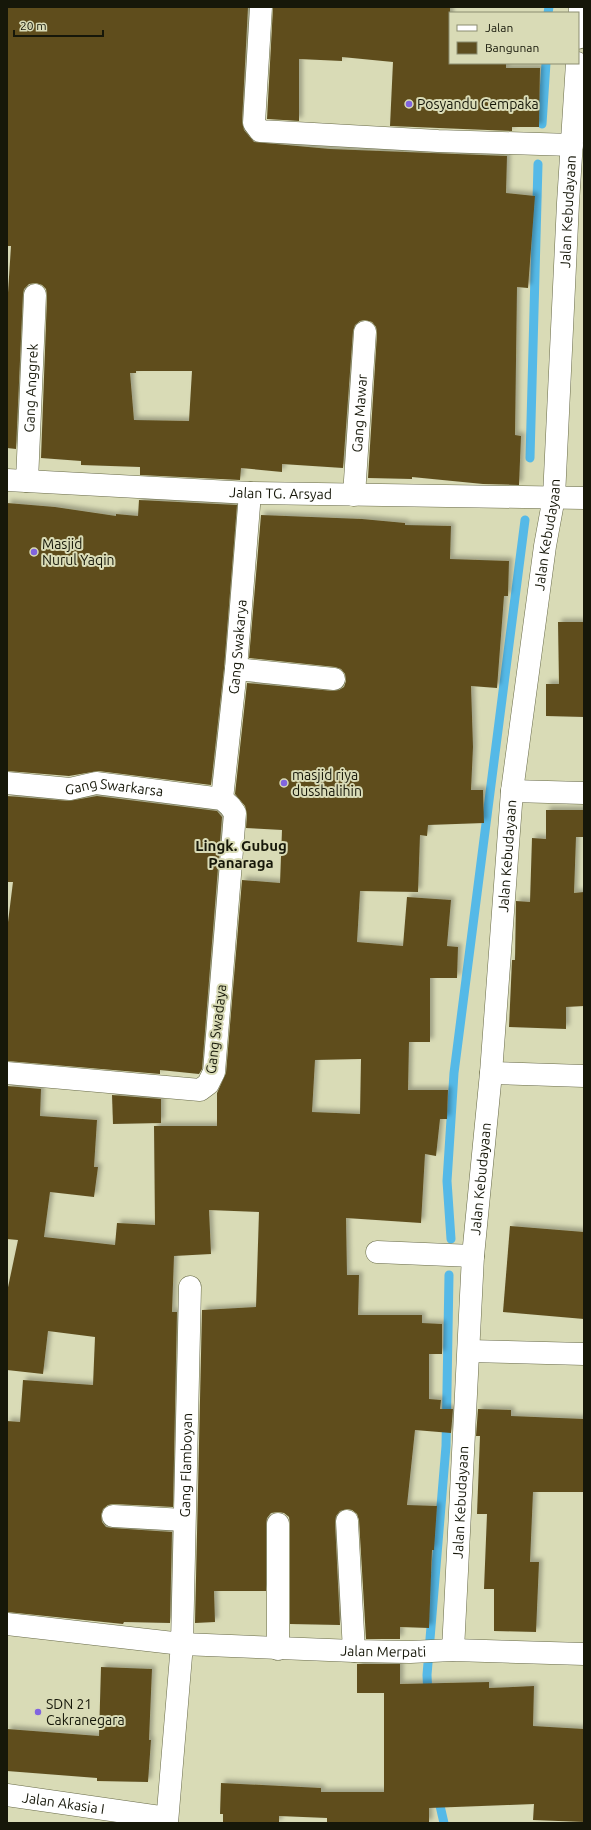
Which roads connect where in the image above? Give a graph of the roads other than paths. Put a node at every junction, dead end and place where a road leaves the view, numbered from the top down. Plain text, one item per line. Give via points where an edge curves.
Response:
1 (261, 7) edge
2 (580, 7) edge
3 (579, 22) edge
4 (577, 64) edge
5 (572, 145) junction
6 (576, 203) edge
7 (35, 295) dead end
8 (365, 332) dead end
9 (17, 480) edge
10 (250, 493) junction
11 (354, 495) junction
12 (554, 497) junction
13 (584, 498) edge
14 (236, 669) junction
15 (334, 679) dead end
16 (7, 783) edge
17 (512, 791) junction
18 (584, 794) edge
19 (222, 799) junction
20 (7, 1073) edge
21 (491, 1073) junction
22 (584, 1076) edge
23 (377, 1252) dead end
24 (473, 1256) junction
25 (190, 1287) dead end
26 (469, 1351) junction
27 (584, 1354) edge
28 (113, 1516) dead end
29 (184, 1520) junction
30 (347, 1521) dead end
31 (278, 1524) dead end
32 (7, 1624) edge
33 (182, 1644) junction
34 (278, 1649) junction
35 (447, 1651) junction
36 (354, 1652) junction
37 (584, 1654) edge
38 (7, 1794) edge
39 (167, 1821) edge

1 - 5 street via 254,123 260,131 427,141
2 - 3 street
4 - 5 street, Jalan Kebudayaan
5 - 6 street, Jalan Kebudayaan
6 - 12 street, Jalan Kebudayaan
7 - 9 street, Gang Anggrek
8 - 11 street, Gang Mawar
9 - 10 street, Jalan TG. Arsyad
10 - 11 street, Jalan TG. Arsyad
10 - 14 street, Gang Swakarya
11 - 12 street, Jalan TG. Arsyad
12 - 13 street, Jalan TG. Arsyad
12 - 17 street, Jalan Kebudayaan
14 - 15 street
14 - 19 street, Gang Swakarya
16 - 19 street, Gang Swarkarsa via 70,789 96,783
17 - 18 street
17 - 21 street, Jalan Kebudayaan
19 - 20 street, Gang Swadaya via 235,813 214,1072 208,1084 200,1090
21 - 22 street
21 - 24 street, Jalan Kebudayaan
23 - 24 street
24 - 26 street, Jalan Kebudayaan
25 - 29 street, Gang Flamboyan
26 - 27 street
26 - 35 street, Jalan Kebudayaan
28 - 29 street
29 - 33 street, Gang Flamboyan
30 - 36 street
31 - 34 street
32 - 33 street, Jalan Merpati
33 - 34 street, Jalan Merpati
33 - 39 street
34 - 36 street, Jalan Merpati
35 - 36 street, Jalan Merpati
35 - 37 street, Jalan Merpati
38 - 39 street, Jalan Akasia I

